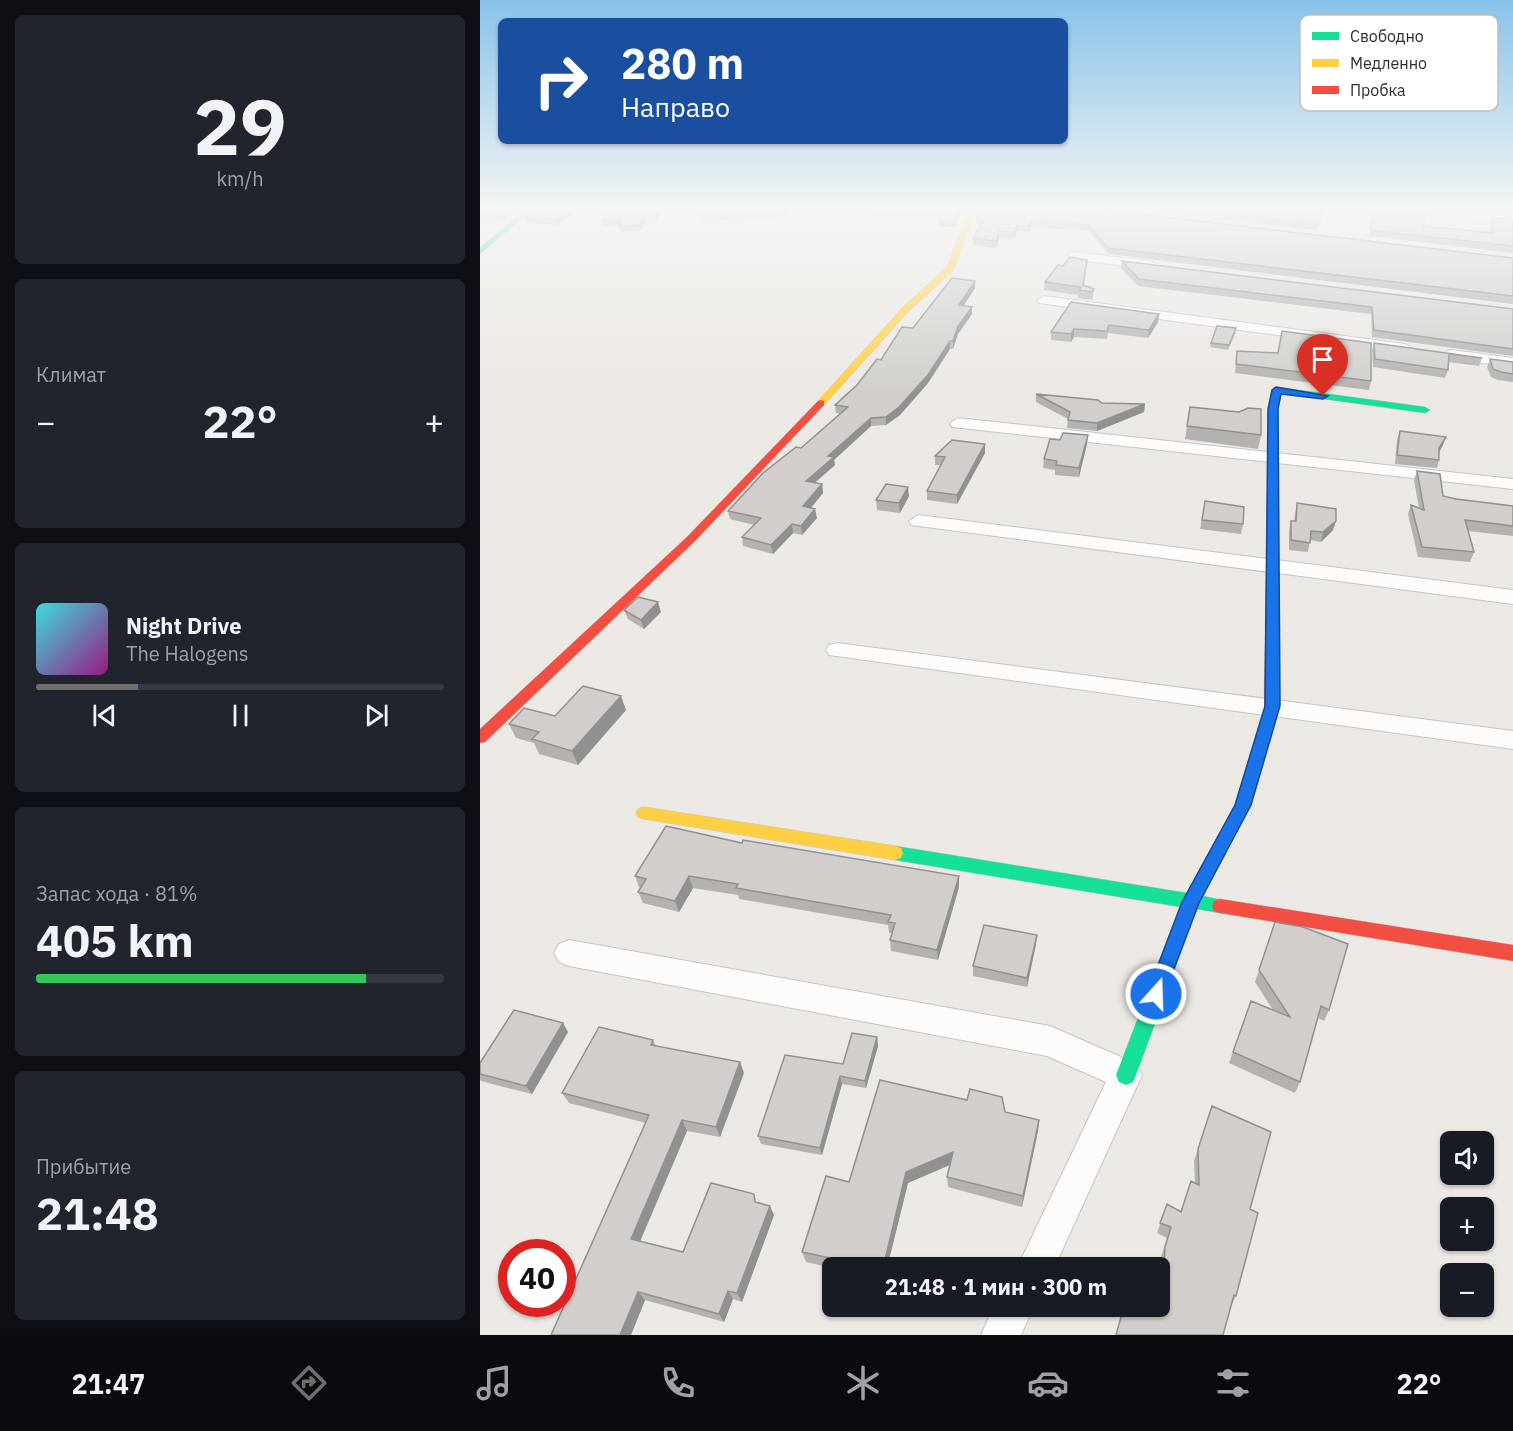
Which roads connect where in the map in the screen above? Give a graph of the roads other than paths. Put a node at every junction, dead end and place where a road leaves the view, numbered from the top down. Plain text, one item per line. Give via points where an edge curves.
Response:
1 (950, 269) edge
2 (1044, 300) dead end
3 (1418, 350) edge
4 (1440, 352) edge
5 (1513, 363) edge
6 (1425, 410) dead end
7 (958, 423) dead end
8 (1273, 459) junction
9 (1513, 484) edge
10 (918, 521) dead end
11 (1271, 567) junction
12 (1513, 597) edge
13 (837, 650) dead end
14 (1272, 706) junction
15 (480, 738) edge
16 (1513, 740) edge
17 (644, 813) dead end
18 (1191, 902) junction
19 (570, 952) dead end
20 (1513, 953) edge
21 (1126, 1075) junction
22 (1040, 1257) edge
23 (1009, 1317) edge
24 (1000, 1335) edge

1 - 15 street via 906,309 691,539
2 - 3 street
4 - 5 street
6 - 8 street via 1276,390
7 - 8 street
8 - 9 street
8 - 11 street
10 - 11 street
11 - 12 street
11 - 14 street
13 - 14 street
14 - 16 street via 1342,719
14 - 18 street via 1243,805
17 - 18 street
18 - 20 street
18 - 21 street
19 - 21 street via 1050,1041
21 - 22 street
23 - 24 street

